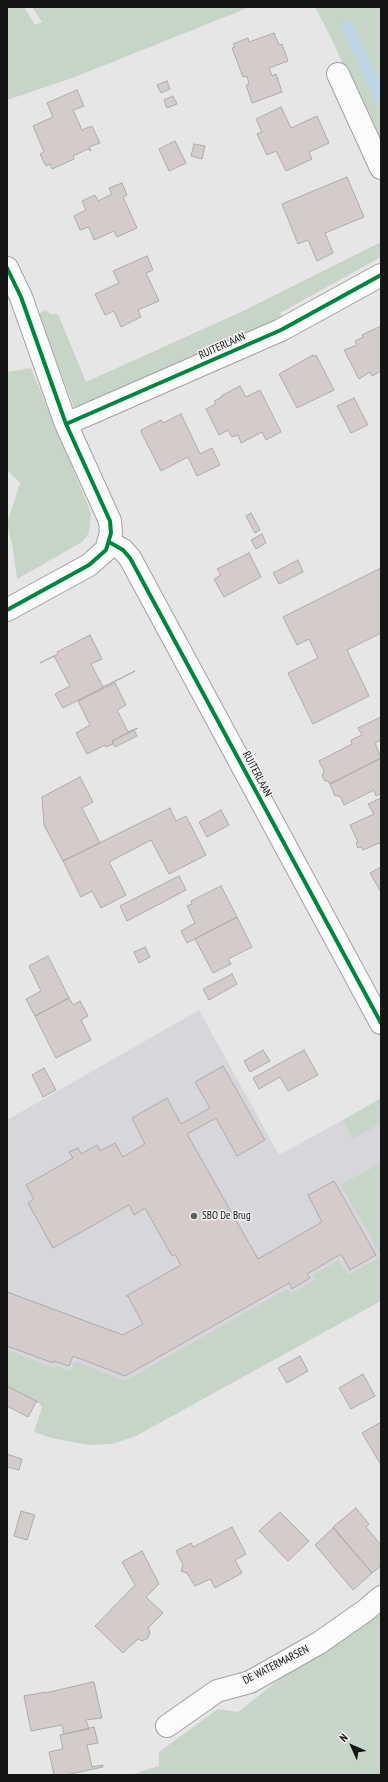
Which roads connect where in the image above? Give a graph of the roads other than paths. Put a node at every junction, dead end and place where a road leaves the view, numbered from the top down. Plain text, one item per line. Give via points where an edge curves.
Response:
1 (338, 74) dead end
2 (381, 168) edge
3 (7, 268) edge
4 (381, 275) edge
5 (66, 424) junction
6 (109, 542) junction
7 (8, 610) edge
8 (381, 1022) edge
9 (381, 1597) edge
10 (167, 1726) dead end

1 - 2 street
3 - 5 street via 21,298
4 - 5 street, RUITERLAAN via 281,330
5 - 6 street via 110,521
6 - 7 street via 106,550 89,565
6 - 8 street, RUITERLAAN via 123,550 130,558
9 - 10 street, DE WATERMARSEN via 319,1643 250,1682 217,1691

